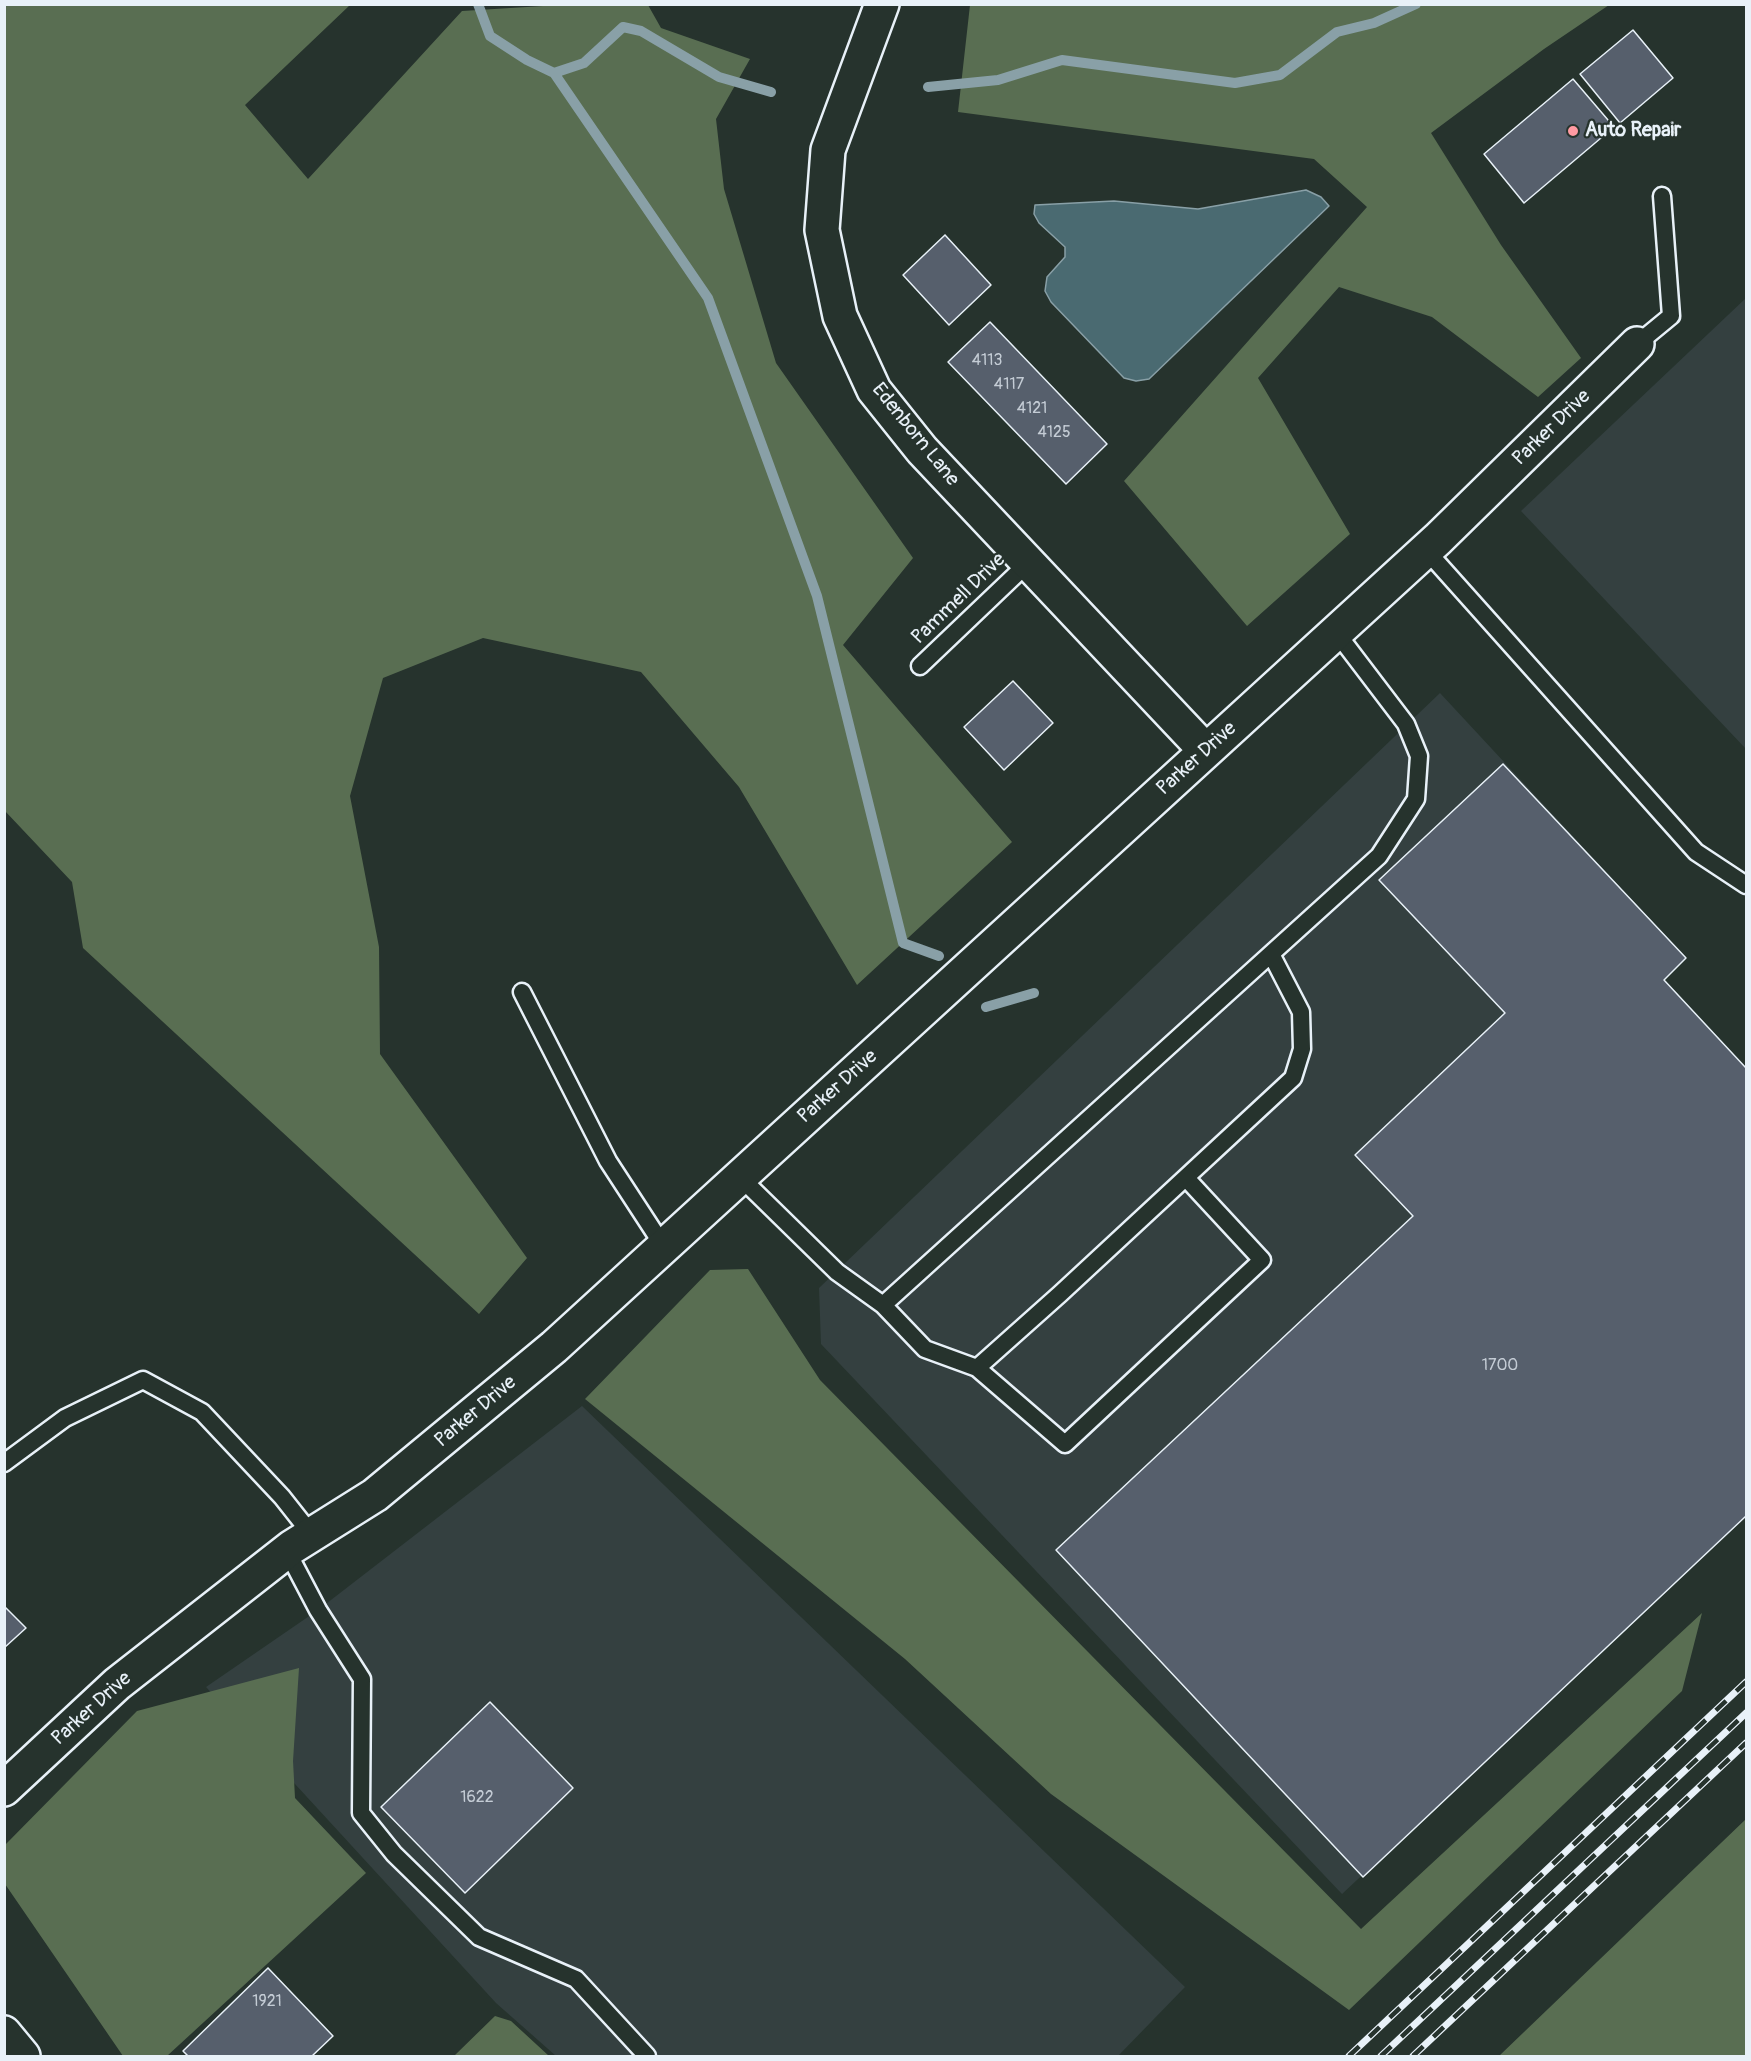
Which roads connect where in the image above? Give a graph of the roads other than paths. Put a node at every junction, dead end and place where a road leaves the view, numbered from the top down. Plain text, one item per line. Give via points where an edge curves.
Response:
1 (882, 4) edge
2 (1662, 196) dead end
3 (1637, 344) joint
4 (1426, 550) junction
5 (1028, 563) junction
6 (1336, 632) junction
7 (920, 666) dead end
8 (1206, 751) junction
9 (1746, 885) edge
10 (1270, 954) junction
11 (522, 993) dead end
12 (740, 1177) junction
13 (1186, 1178) junction
14 (664, 1247) junction
15 (883, 1305) junction
16 (977, 1368) junction
17 (4, 1463) edge
18 (299, 1543) junction
19 (4, 1789) edge
20 (4, 2033) edge
21 (23, 2056) edge
22 (647, 2056) edge

1 - 5 street, Edenborn Lane via 828,150 822,230 840,316 874,390 922,450
2 - 3 lane via 1671,316
3 - 4 street, Parker Drive
4 - 6 street, Parker Drive
4 - 9 lane via 1696,852
5 - 7 lane, Pammell Drive
5 - 8 street, Edenborn Lane
6 - 8 street, Parker Drive
6 - 10 lane via 1406,724 1419,756 1416,799 1379,856
8 - 12 street, Parker Drive
10 - 13 lane via 1301,1012 1302,1050 1293,1078
10 - 15 lane
11 - 14 lane via 608,1161
12 - 14 street, Parker Drive
12 - 15 lane via 837,1272
13 - 16 lane
13 - 16 lane via 1262,1260 1065,1443
14 - 18 street, Parker Drive via 554,1347 375,1495
15 - 16 lane via 925,1349
17 - 18 lane via 65,1418 143,1380 202,1412 282,1497
18 - 19 street, Parker Drive via 117,1684
18 - 22 lane via 318,1610 362,1679 362,1813 394,1854 479,1937 576,1979
20 - 21 street

